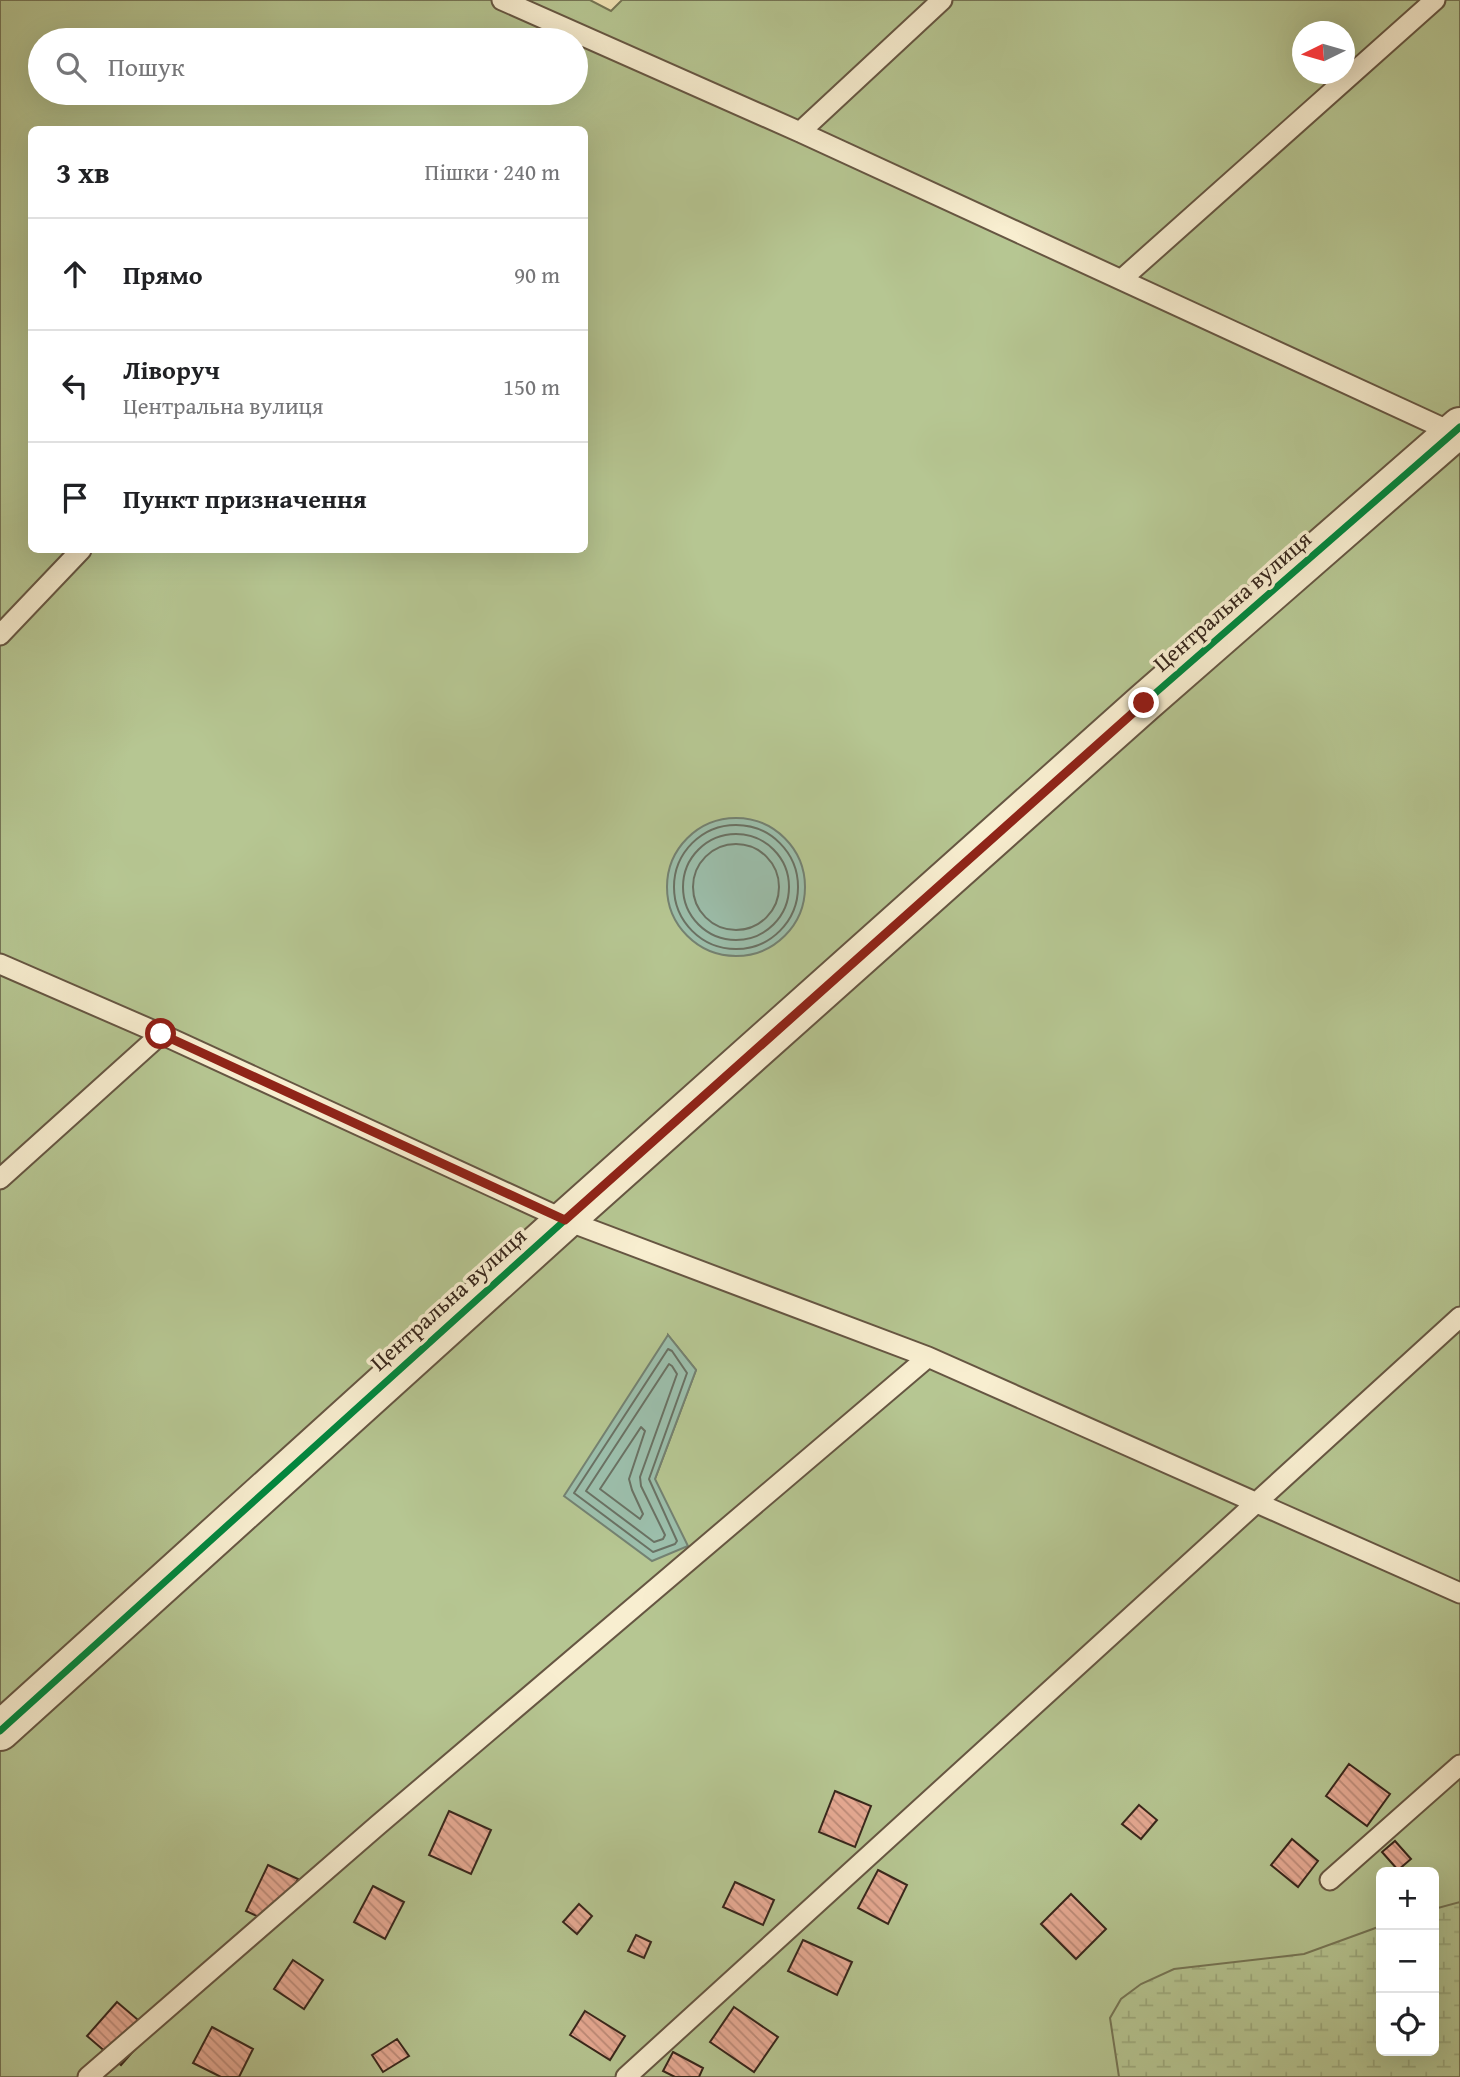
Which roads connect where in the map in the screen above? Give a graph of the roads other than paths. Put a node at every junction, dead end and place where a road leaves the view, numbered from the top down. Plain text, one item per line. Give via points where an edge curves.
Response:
1 (502, 0) edge
2 (942, 0) edge
3 (1434, 0) edge
4 (565, 28) edge
5 (588, 38) edge
6 (800, 132) junction
7 (1122, 279) junction
8 (1458, 432) edge
9 (78, 553) edge
10 (0, 635) edge
11 (0, 964) edge
12 (161, 1034) junction
13 (0, 1179) edge
14 (565, 1220) junction
15 (1460, 1317) edge
16 (928, 1357) junction
17 (1256, 1502) junction
18 (1460, 1593) edge
19 (0, 1731) edge
20 (1460, 1765) edge
21 (1331, 1880) dead end
22 (88, 2077) edge
23 (626, 2077) edge

1 - 4 lane
2 - 6 lane
3 - 7 lane
5 - 6 lane
6 - 7 lane
7 - 8 lane
8 - 14 street, Центральна вулиця via 1144,703
9 - 10 lane
11 - 12 lane
12 - 13 lane
12 - 14 lane
14 - 16 lane
14 - 19 street, Центральна вулиця
15 - 17 lane
16 - 17 lane
16 - 22 lane
17 - 18 lane
17 - 23 lane
20 - 21 lane

